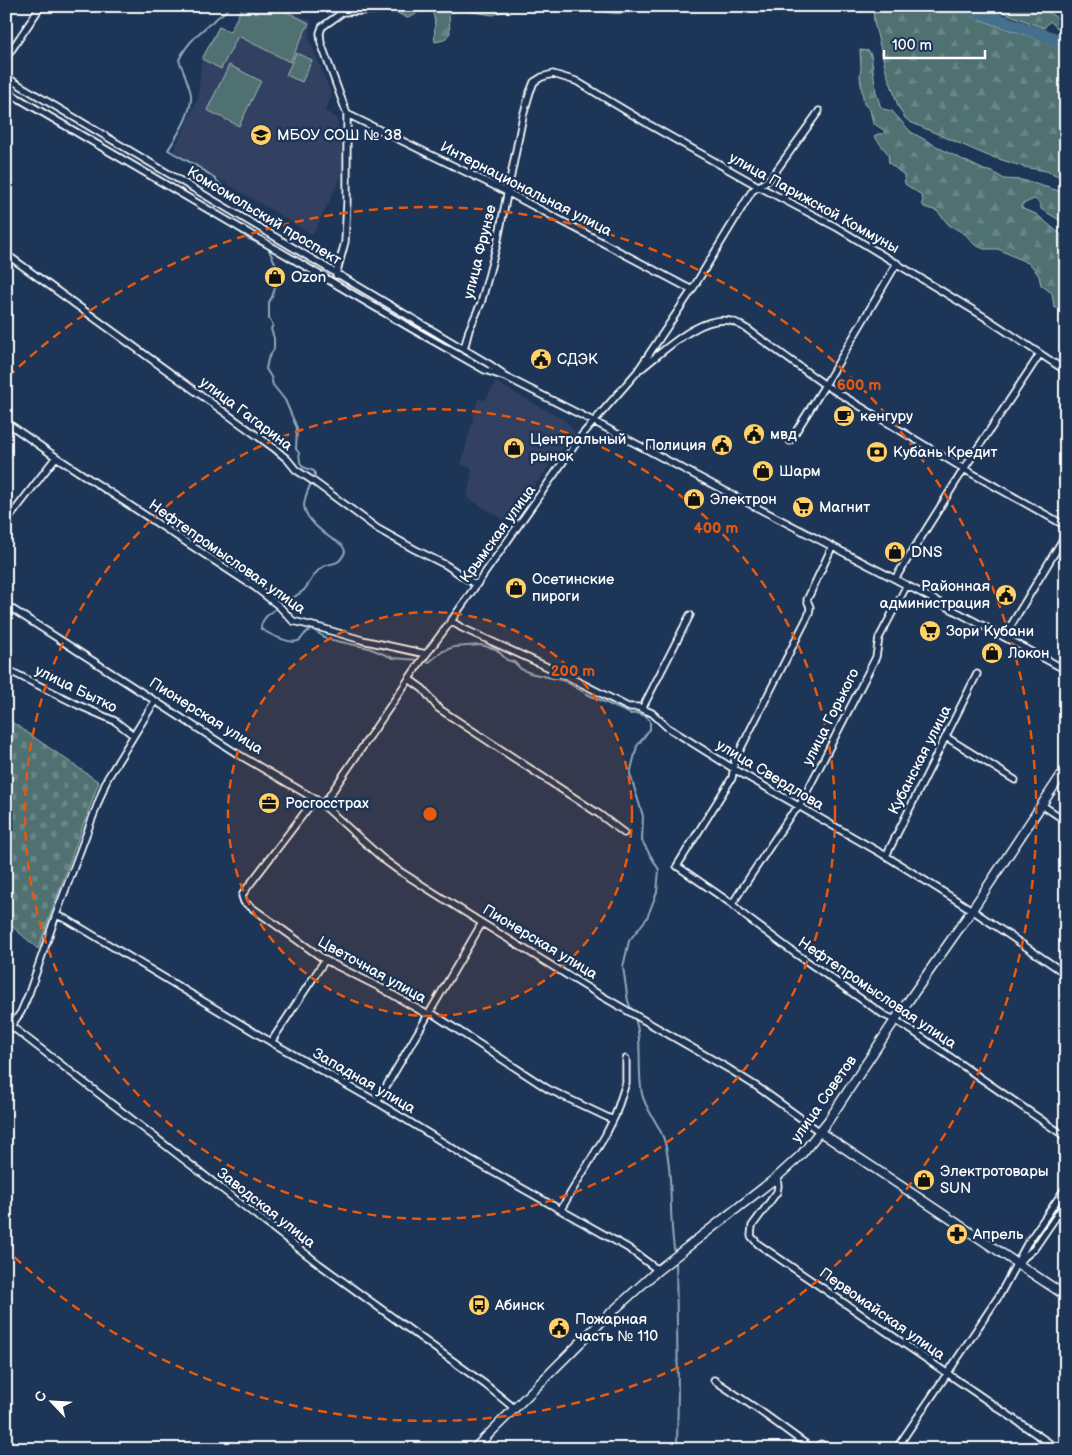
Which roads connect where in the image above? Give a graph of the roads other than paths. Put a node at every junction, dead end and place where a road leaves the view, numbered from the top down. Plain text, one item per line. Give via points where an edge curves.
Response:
1 (41, 6) edge
2 (412, 8) dead end
3 (6, 58) edge
4 (6, 77) edge
5 (542, 77) joint
6 (6, 92) edge
7 (819, 111) dead end
8 (346, 114) junction
9 (758, 186) junction
10 (507, 192) junction
11 (6, 254) edge
12 (897, 263) junction
13 (337, 274) junction
14 (333, 282) junction
15 (692, 290) junction
16 (464, 349) junction
17 (1040, 354) junction
18 (1066, 371) edge
19 (637, 372) junction
20 (508, 378) junction
21 (825, 385) junction
22 (593, 421) junction
23 (6, 422) edge
24 (790, 441) dead end
25 (56, 457) junction
26 (964, 468) junction
27 (6, 522) edge
28 (1066, 526) edge
29 (1066, 534) edge
30 (832, 546) junction
31 (895, 578) junction
32 (476, 585) junction
33 (907, 585) junction
34 (6, 605) edge
35 (690, 615) dead end
36 (451, 621) junction
37 (1004, 637) junction
38 (426, 654) junction
39 (6, 669) edge
40 (1066, 670) edge
41 (977, 674) dead end
42 (409, 679) junction
43 (155, 701) junction
44 (642, 709) junction
45 (133, 736) junction
46 (946, 736) junction
47 (1066, 768) edge
48 (734, 769) junction
49 (1014, 780) dead end
50 (315, 799) junction
51 (1042, 804) junction
52 (324, 805) junction
53 (799, 807) junction
54 (1066, 821) edge
55 (624, 833) dead end
56 (886, 856) junction
57 (732, 904) junction
58 (972, 910) junction
59 (56, 915) junction
60 (482, 923) junction
61 (324, 960) junction
62 (1066, 974) edge
63 (429, 1013) junction
64 (896, 1020) junction
65 (9, 1024) edge
66 (271, 1042) junction
67 (626, 1059) dead end
68 (377, 1102) junction
69 (613, 1120) junction
70 (820, 1132) junction
71 (1066, 1137) edge
72 (777, 1177) junction
73 (1066, 1187) edge
74 (1066, 1202) edge
75 (561, 1209) junction
76 (1017, 1263) junction
77 (658, 1270) junction
78 (1066, 1296) edge
79 (947, 1374) junction
80 (714, 1380) dead end
81 (514, 1408) junction
82 (474, 1449) edge
83 (829, 1449) edge
84 (896, 1449) edge
85 (1058, 1449) edge

1 - 3 street
2 - 8 street via 343,12 322,27 322,43
4 - 13 street, Комсомольский проспект
5 - 9 street, улица Парижской Коммуны via 553,74 576,81
5 - 10 street, улица Фрунзе via 534,82 530,92
6 - 14 street, Комсомольский проспект
7 - 9 street, Крымская улица via 771,178
8 - 10 street, Интернациональная улица
8 - 13 street via 345,242
9 - 12 street, улица Парижской Коммуны
9 - 15 street, Крымская улица
10 - 15 street, Интернациональная улица
10 - 16 street, улица Фрунзе via 481,303
11 - 32 street, улица Гагарина via 274,448 296,470 378,528
12 - 17 street, улица Парижской Коммуны
12 - 21 street
13 - 14 street
13 - 16 street, Комсомольский проспект
14 - 20 street, Комсомольский проспект via 485,370
15 - 19 street, Крымская улица
16 - 20 street, Комсомольский проспект
17 - 18 street, улица Парижской Коммуны
17 - 26 street
19 - 21 street via 693,329 721,320 747,329
19 - 22 street, Крымская улица
20 - 22 street, Комсомольский проспект
21 - 24 street
21 - 26 street
22 - 30 street, Комсомольский проспект
22 - 32 street, Крымская улица
23 - 25 street, Нефтепромысловая улица
25 - 27 street
25 - 38 street, Нефтепромысловая улица via 256,588 293,620
26 - 28 street
26 - 31 street
29 - 37 street
30 - 31 street, Комсомольский проспект
30 - 48 street via 807,600 810,614 735,760
31 - 33 street, Комсомольский проспект
32 - 36 street, Крымская улица
33 - 37 street, Комсомольский проспект
33 - 53 street, улица Горького via 879,638 876,657
34 - 43 street, Пионерская улица
35 - 44 street
36 - 38 street, Крымская улица
36 - 44 street, улица Свердлова via 628,707
37 - 40 street, Комсомольский проспект
38 - 42 street, Крымская улица
39 - 45 street, улица Бытко via 115,721
41 - 46 street, Кубанская улица
42 - 52 street, Крымская улица
42 - 55 street via 423,689 438,708
43 - 45 street
43 - 50 street, Пионерская улица
44 - 48 street, улица Свердлова via 652,712 667,727
45 - 59 street via 107,779
46 - 49 street
46 - 56 street, Кубанская улица
47 - 51 main road, улица Советов
48 - 53 street, улица Свердлова
48 - 57 street, Нефтепромысловая улица via 732,778 677,866
50 - 52 street, Пионерская улица
50 - 61 street, Цветочная улица via 242,896 244,902
51 - 54 street
51 - 58 main road, улица Советов
52 - 60 street, Пионерская улица via 383,859
53 - 56 street, улица Свердлова
53 - 57 street, улица Горького
56 - 58 street, улица Свердлова
57 - 64 street, Нефтепромысловая улица via 792,952
58 - 62 street, улица Свердлова
58 - 64 main road, улица Советов
59 - 65 street via 21,1012
59 - 66 street, Западная улица
60 - 63 street
60 - 70 street, Пионерская улица via 729,1069
61 - 63 street, Цветочная улица
61 - 66 street
63 - 68 street
63 - 69 street, Цветочная улица via 548,1090
64 - 70 main road, улица Советов
64 - 71 street, Нефтепромысловая улица
65 - 81 street, Заводская улица via 319,1264
66 - 68 street, Западная улица
67 - 69 street via 626,1083
68 - 75 street, Западная улица
69 - 75 street
70 - 72 main road, улица Советов
70 - 76 main road, Пионерская улица
72 - 77 main road, улица Советов
72 - 79 street, Первомайская улица via 777,1192 752,1226 753,1240
73 - 76 street
74 - 76 street via 1034,1249
75 - 77 street, Западная улица via 628,1248
76 - 78 main road, Пионерская улица
76 - 79 street
77 - 81 main road, улица Советов
79 - 84 street
79 - 85 street, Первомайская улица
80 - 83 street via 807,1446 814,1448 821,1444
81 - 82 main road, улица Советов

